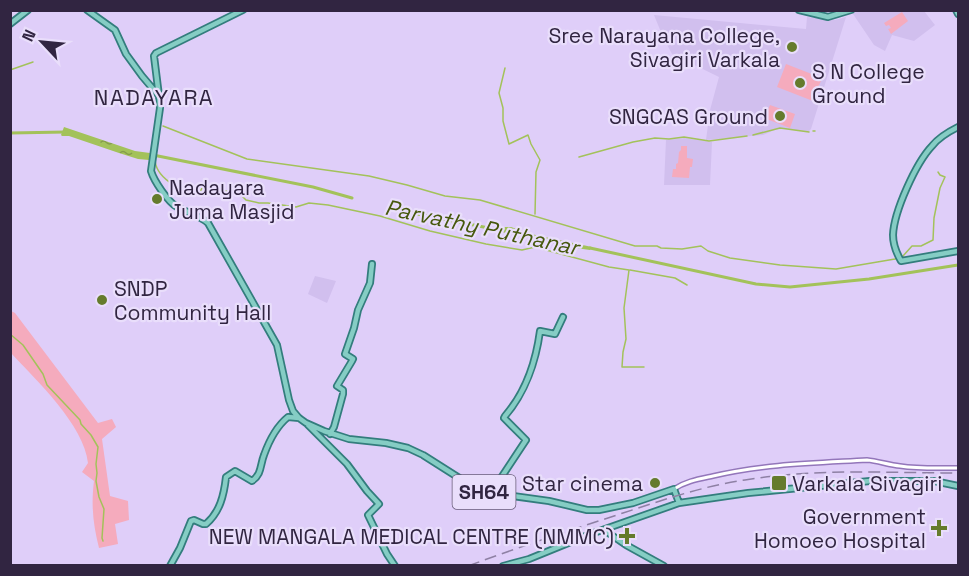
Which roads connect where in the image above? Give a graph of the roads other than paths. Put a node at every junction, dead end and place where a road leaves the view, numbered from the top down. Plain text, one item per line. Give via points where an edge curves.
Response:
1 (28, 10) edge
2 (87, 10) edge
3 (243, 10) edge
4 (799, 10) edge
5 (851, 10) edge
6 (10, 24) edge
7 (156, 88) junction
8 (958, 127) edge
9 (958, 251) edge
10 (372, 264) dead end
11 (563, 316) dead end
12 (299, 418) junction
13 (306, 423) junction
14 (330, 434) junction
15 (958, 468) edge
16 (958, 486) edge
17 (674, 489) junction
18 (491, 494) junction
19 (679, 504) junction
20 (604, 530) junction
21 (171, 566) edge
22 (395, 566) edge
23 (503, 566) edge
24 (664, 566) edge

1 - 6 main road
2 - 7 main road via 115,30 126,54
3 - 7 main road via 156,53
4 - 5 main road via 828,18
7 - 12 main road, SH64 via 160,108 151,171 154,181 176,206 208,223 277,345 288,400
8 - 9 main road via 930,147 906,188 893,237 901,261
10 - 14 main road via 370,283 345,354 353,359 337,386 343,394
11 - 18 main road via 555,334 540,331 529,375 504,418 526,440
12 - 13 main road, SH64
12 - 21 main road via 288,417 279,427 262,458 257,477 252,481 234,471 226,477 217,512 206,524 191,521
13 - 14 main road, SH64
13 - 22 main road via 347,464 378,504 368,515
14 - 18 main road, SH64 via 416,451
15 - 17 street via 904,467 878,460 779,465 684,482
16 - 19 main road via 934,481 870,481
17 - 18 main road, SH64 via 599,510
17 - 19 main road
19 - 20 main road
20 - 23 main road
20 - 24 main road

